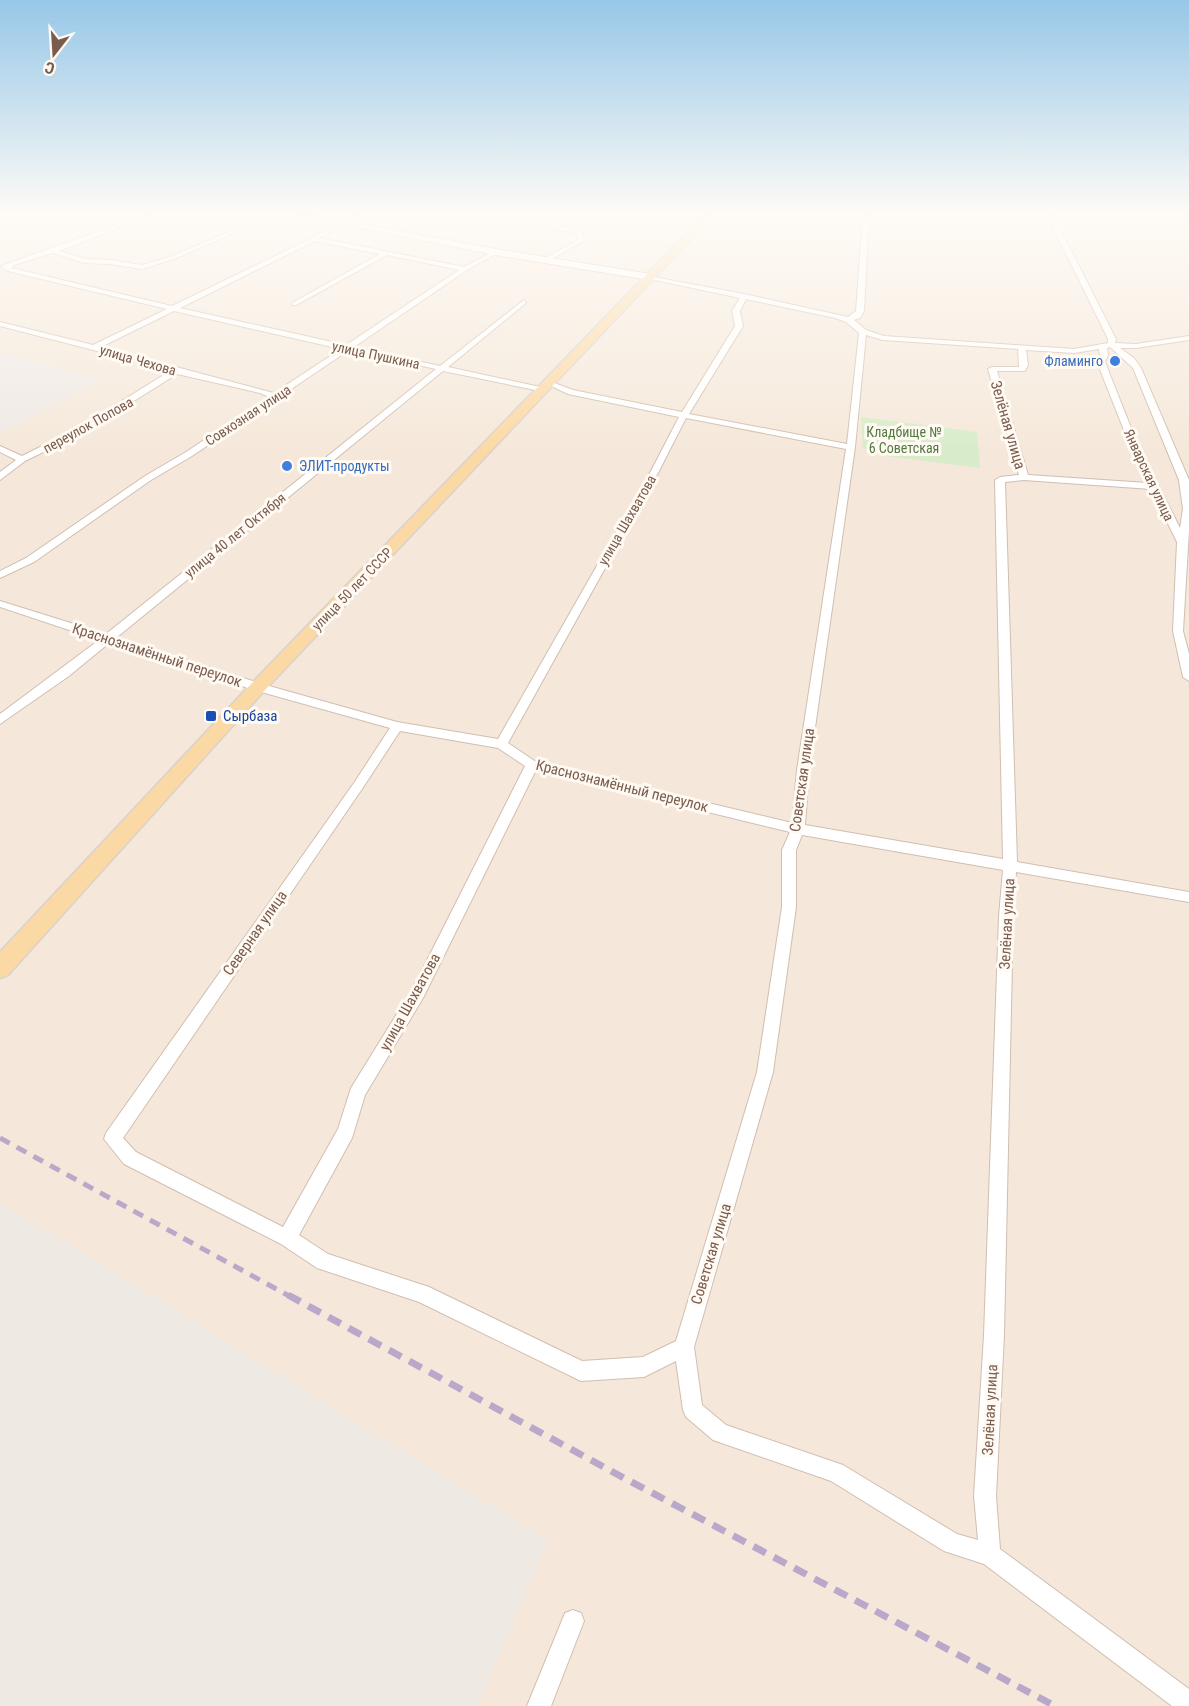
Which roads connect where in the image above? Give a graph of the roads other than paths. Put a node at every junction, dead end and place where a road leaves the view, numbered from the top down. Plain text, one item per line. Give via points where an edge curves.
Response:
1 (114, 295) edge
2 (203, 295) edge
3 (311, 295) edge
4 (428, 295) edge
5 (633, 295) edge
6 (737, 295) edge
7 (861, 295) edge
8 (1090, 295) edge
9 (744, 296) junction
10 (524, 302) dead end
11 (294, 304) dead end
12 (174, 309) junction
13 (849, 320) junction
14 (0, 324) edge
15 (863, 332) junction
16 (1189, 338) edge
17 (1107, 346) junction
18 (93, 348) junction
19 (349, 349) junction
20 (1022, 349) junction
21 (1074, 351) junction
22 (1101, 362) junction
23 (443, 369) junction
24 (176, 371) junction
25 (545, 387) junction
26 (276, 397) junction
27 (684, 414) junction
28 (851, 447) junction
29 (0, 449) edge
30 (22, 459) junction
31 (0, 477) edge
32 (1023, 477) junction
33 (1152, 486) junction
34 (1182, 542) junction
35 (0, 575) edge
36 (0, 604) edge
37 (106, 639) junction
38 (1189, 676) edge
39 (258, 687) junction
40 (0, 720) edge
41 (397, 726) junction
42 (501, 744) junction
43 (532, 765) junction
44 (798, 829) junction
45 (1010, 865) junction
46 (1189, 897) edge
47 (0, 968) edge
48 (287, 1238) junction
49 (684, 1347) junction
50 (990, 1555) junction
51 (573, 1621) dead end
52 (1189, 1704) edge
53 (539, 1706) edge

1 - 12 street, улица Пушкина
2 - 12 street
3 - 11 street
4 - 19 street, Совхозная улица
5 - 25 main road, улица 50 лет СССР
6 - 9 street
7 - 13 street via 860,311
8 - 17 street, Январская улица via 1112,339
9 - 13 street
9 - 27 street, улица Шахватова via 736,310 739,326
10 - 23 street, улица 40 лет Октября
12 - 18 street
12 - 19 street, улица Пушкина
13 - 15 street
14 - 18 street, улица Чехова
15 - 20 street via 883,338
15 - 28 street, Советская улица
16 - 17 street
17 - 21 street
17 - 22 street, Январская улица
17 - 34 street via 1123,352 1137,368 1184,480 1188,509
18 - 24 street, улица Чехова
19 - 23 street, улица Пушкина
19 - 26 street, Совхозная улица
20 - 21 street
20 - 32 street, Зелёная улица via 1022,369 992,369
21 - 22 street
22 - 33 street, Январская улица
23 - 25 street, улица Пушкина
23 - 37 street, улица 40 лет Октября
24 - 26 street, улица Чехова
24 - 30 street, переулок Попова via 83,429
25 - 27 street, улица Пушкина
25 - 39 main road, улица 50 лет СССР
26 - 35 street, Совхозная улица via 148,478 30,560
27 - 28 street, улица Пушкина
27 - 42 street, улица Шахватова
28 - 44 street, Советская улица via 803,770
29 - 30 street
30 - 31 street, переулок Попова
32 - 33 street
32 - 45 street, Зелёная улица via 1000,480
33 - 34 street, Январская улица
34 - 38 street via 1178,631
36 - 37 street, Краснознамённый переулок
37 - 39 street, Краснознамённый переулок
37 - 40 street, улица 40 лет Октября
39 - 41 street, Краснознамённый переулок
39 - 47 main road, улица 50 лет СССР
41 - 42 street, Краснознамённый переулок
41 - 48 street, Северная улица via 112,1139 130,1158
42 - 43 street, Краснознамённый переулок
43 - 44 street, Краснознамённый переулок
43 - 48 street, улица Шахватова via 418,993 357,1093 346,1131
44 - 45 street, Краснознамённый переулок
44 - 49 street, Советская улица via 789,850 789,907 765,1072
45 - 46 street, Краснознамённый переулок
45 - 50 street, Зелёная улица via 985,1496
48 - 49 street via 323,1262 422,1294 581,1371 644,1367
49 - 50 street via 693,1410 720,1433 836,1472 952,1544
50 - 52 street
51 - 53 street

